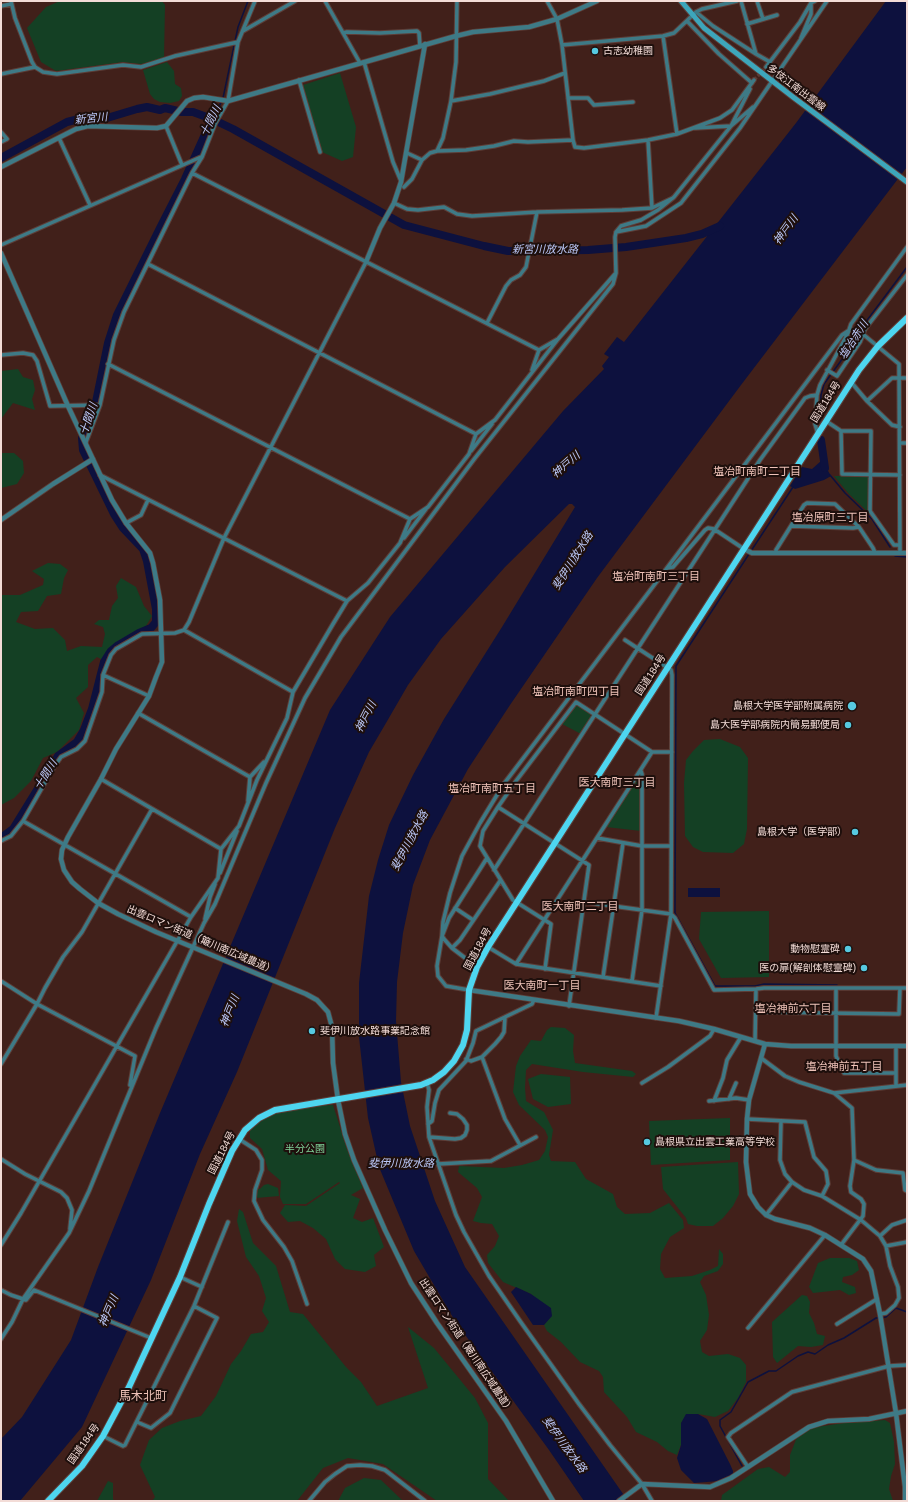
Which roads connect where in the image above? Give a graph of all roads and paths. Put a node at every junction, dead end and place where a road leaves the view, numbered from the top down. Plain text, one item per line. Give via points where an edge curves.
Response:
1 (256, 1) edge
2 (296, 1) edge
3 (325, 1) edge
4 (457, 1) edge
5 (547, 1) edge
6 (597, 1) edge
7 (681, 1) edge
8 (736, 1) edge
9 (741, 1) edge
10 (757, 1) edge
11 (827, 1) edge
12 (11, 2) edge
13 (812, 2) edge
14 (1, 6) edge
15 (694, 14) junction
16 (777, 15) dead end
17 (557, 19) junction
18 (762, 19) junction
19 (687, 21) junction
20 (748, 24) junction
21 (242, 32) junction
22 (343, 33) junction
23 (456, 36) junction
24 (663, 36) junction
25 (238, 42) junction
26 (799, 43) junction
27 (425, 44) junction
28 (562, 45) junction
29 (420, 46) junction
30 (756, 54) junction
31 (362, 62) junction
32 (770, 62) junction
33 (35, 66) junction
34 (766, 67) tunnel mouth
35 (1, 74) edge
36 (565, 74) junction
37 (299, 80) junction
38 (772, 82) junction
39 (752, 83) junction
40 (568, 98) junction
41 (228, 101) junction
42 (451, 101) junction
43 (633, 102) dead end
44 (758, 102) junction
45 (166, 126) junction
46 (731, 126) junction
47 (691, 128) junction
48 (1, 132) edge
49 (677, 134) junction
50 (59, 138) junction
51 (573, 140) junction
52 (648, 140) junction
53 (1, 142) edge
54 (437, 151) junction
55 (320, 152) dead end
56 (407, 153) junction
57 (202, 157) junction
58 (422, 160) junction
59 (182, 165) junction
60 (1, 167) edge
61 (192, 173) junction
62 (401, 182) junction
63 (907, 182) edge
64 (404, 187) dead end
65 (674, 197) junction
66 (90, 205) junction
67 (393, 205) junction
68 (652, 208) junction
69 (537, 212) junction
70 (616, 232) junction
71 (1, 245) edge
72 (907, 246) edge
73 (1, 253) edge
74 (366, 262) junction
75 (148, 264) junction
76 (616, 273) junction
77 (907, 275) edge
78 (907, 318) edge
79 (487, 323) junction
80 (848, 331) junction
81 (864, 335) junction
82 (558, 339) junction
83 (878, 346) junction
84 (539, 350) junction
85 (319, 353) junction
86 (1, 355) edge
87 (108, 364) junction
88 (829, 371) junction
89 (530, 375) junction
90 (900, 378) junction
91 (907, 378) edge
92 (851, 382) junction
93 (817, 395) junction
94 (867, 401) junction
95 (100, 405) junction
96 (68, 406) junction
97 (495, 420) junction
98 (826, 421) junction
99 (900, 426) junction
100 (841, 431) junction
101 (476, 434) junction
102 (818, 434) junction
103 (86, 442) junction
104 (900, 443) junction
105 (907, 443) edge
106 (271, 446) junction
107 (469, 454) junction
108 (93, 458) junction
109 (871, 474) junction
110 (100, 475) junction
111 (900, 475) junction
112 (148, 500) junction
113 (428, 507) junction
114 (410, 519) junction
115 (1, 520) edge
116 (126, 523) junction
117 (791, 526) junction
118 (859, 527) junction
119 (714, 530) junction
120 (224, 538) junction
121 (400, 543) junction
122 (899, 545) junction
123 (744, 549) junction
124 (776, 553) junction
125 (875, 553) junction
126 (907, 553) edge
127 (900, 554) junction
128 (667, 568) junction
129 (347, 601) junction
130 (184, 630) junction
131 (161, 632) junction
132 (625, 640) dead end
133 (637, 648) junction
134 (667, 668) junction
135 (103, 675) junction
136 (293, 692) junction
137 (149, 696) junction
138 (138, 713) junction
139 (594, 715) junction
140 (625, 734) junction
141 (652, 752) junction
142 (672, 752) junction
143 (267, 759) junction
144 (641, 771) junction
145 (250, 777) junction
146 (101, 779) junction
147 (247, 807) junction
148 (498, 807) junction
149 (152, 809) junction
150 (23, 821) junction
151 (524, 823) junction
152 (239, 826) junction
153 (597, 838) junction
154 (1, 841) edge
155 (555, 843) junction
156 (623, 843) junction
157 (64, 844) junction
158 (642, 846) junction
159 (671, 846) junction
160 (222, 849) junction
161 (487, 858) junction
162 (582, 860) junction
163 (494, 870) junction
164 (115, 873) junction
165 (218, 878) junction
166 (500, 881) junction
167 (98, 902) junction
168 (516, 902) junction
169 (584, 902) junction
170 (613, 906) junction
171 (455, 908) junction
172 (642, 910) junction
173 (671, 914) junction
174 (191, 917) junction
175 (473, 920) junction
176 (544, 920) junction
177 (204, 923) junction
178 (442, 936) junction
179 (177, 941) junction
180 (488, 947) junction
181 (194, 948) junction
182 (452, 948) junction
183 (516, 964) junction
184 (477, 967) junction
185 (545, 969) junction
186 (574, 974) junction
187 (603, 977) junction
188 (1, 981) edge
189 (632, 981) junction
190 (661, 986) junction
191 (900, 988) junction
192 (907, 988) edge
193 (836, 989) junction
194 (469, 990) junction
195 (756, 990) junction
196 (534, 1000) junction
197 (37, 1004) junction
198 (569, 1006) junction
199 (756, 1012) junction
200 (836, 1014) junction
201 (505, 1017) junction
202 (656, 1018) junction
203 (714, 1029) junction
204 (741, 1038) junction
205 (755, 1041) junction
206 (765, 1044) junction
207 (836, 1046) junction
208 (896, 1046) junction
209 (907, 1046) edge
210 (116, 1047) junction
211 (482, 1056) junction
212 (761, 1058) junction
213 (466, 1059) junction
214 (1, 1064) edge
215 (896, 1073) junction
216 (642, 1083) dead end
217 (736, 1083) dead end
218 (424, 1084) junction
219 (907, 1085) edge
220 (896, 1086) junction
221 (129, 1092) junction
222 (834, 1093) junction
223 (729, 1099) junction
224 (338, 1100) junction
225 (749, 1100) junction
226 (709, 1101) dead end
227 (714, 1101) junction
228 (450, 1113) dead end
229 (747, 1119) junction
230 (781, 1121) junction
231 (428, 1124) junction
232 (430, 1137) junction
233 (536, 1137) dead end
234 (239, 1140) junction
235 (520, 1145) junction
236 (1, 1159) edge
237 (854, 1160) junction
238 (438, 1164) junction
239 (39, 1182) junction
240 (792, 1182) junction
241 (907, 1191) edge
242 (822, 1196) junction
243 (766, 1215) junction
244 (861, 1220) junction
245 (907, 1220) edge
246 (228, 1222) dead end
247 (69, 1232) junction
248 (825, 1235) junction
249 (880, 1236) junction
250 (907, 1242) edge
251 (1, 1245) edge
252 (841, 1245) junction
253 (886, 1246) junction
254 (180, 1277) junction
255 (202, 1286) junction
256 (1, 1290) edge
257 (23, 1299) junction
258 (877, 1299) junction
259 (307, 1304) dead end
260 (194, 1306) junction
261 (880, 1314) junction
262 (837, 1324) dead end
263 (748, 1328) dead end
264 (149, 1337) junction
265 (1, 1339) edge
266 (889, 1366) junction
267 (907, 1366) edge
268 (907, 1411) edge
269 (896, 1413) junction
270 (137, 1422) junction
271 (103, 1436) junction
272 (748, 1467) junction
273 (642, 1484) junction
274 (48, 1501) edge
275 (309, 1501) edge
276 (425, 1501) edge
277 (553, 1501) edge
278 (619, 1501) edge
279 (652, 1501) edge
280 (905, 1501) edge

1 - 21 street
2 - 21 street
3 - 22 street
4 - 23 street
5 - 17 street
6 - 17 street
7 - 15 main road, 多伎江南出雲線
8 - 15 street via 702,9
9 - 20 street
10 - 18 street
11 - 26 street
12 - 14 street
12 - 33 street
13 - 26 street via 811,14
13 - 32 street
15 - 19 street
15 - 30 street
15 - 38 main road, 多伎江南出雲線 via 704,28
16 - 18 street
17 - 23 street via 530,27
17 - 28 street
18 - 20 street
19 - 24 street via 674,33
19 - 39 street
20 - 30 street
21 - 25 street
22 - 29 street via 417,32
22 - 31 street
23 - 27 street
23 - 42 street
24 - 28 street
24 - 49 street
25 - 33 street via 175,56 141,67 123,64 57,74 43,72
25 - 41 street
26 - 38 street
27 - 29 street
27 - 56 street
28 - 36 street
29 - 31 street
30 - 32 street
31 - 37 street
31 - 62 street
32 - 34 street
33 - 35 street
36 - 40 street
36 - 42 street via 490,94
37 - 41 street
37 - 55 street
38 - 44 street
38 - 63 main road, 多伎江南出雲線
39 - 46 street via 754,80
39 - 47 street via 732,110 720,118
40 - 43 street via 588,98 594,105
40 - 51 street
41 - 45 street via 198,97 191,99
41 - 57 street via 215,124
42 - 54 street via 443,138
44 - 46 street
44 - 70 street via 681,203 646,226
45 - 50 street via 88,126
45 - 59 street
46 - 47 street
46 - 65 street
47 - 49 street
48 - 53 street via 7,139
49 - 52 street
50 - 60 street
50 - 66 street
51 - 52 street via 575,147 584,148
51 - 54 street via 514,141 466,150
52 - 68 street
54 - 58 street
56 - 58 street
56 - 62 street
57 - 59 street
57 - 61 street
58 - 64 street via 412,179
59 - 66 street
61 - 74 street
61 - 75 street
62 - 67 street
65 - 68 street
65 - 70 street via 658,210 641,220 621,226
66 - 71 street
67 - 69 street via 418,210 444,207 457,214 472,216
67 - 74 street
68 - 69 street
69 - 79 street via 526,267 506,286
70 - 76 street
72 - 80 street
73 - 96 street, 出雲ロマン街道（簸川南広域農道）
74 - 79 street
74 - 85 street
75 - 85 street
75 - 87 street via 124,312
76 - 82 street
76 - 177 street via 613,284 475,458 341,637 305,698 215,904
77 - 81 street via 865,329
78 - 83 highway, 国道184号
79 - 84 street
80 - 88 street
80 - 128 street via 842,335
81 - 83 street
81 - 88 street via 837,376
82 - 84 street
82 - 89 street
83 - 90 street via 899,364
83 - 92 highway, 国道184号
84 - 89 street
85 - 101 street
85 - 106 street
86 - 96 street via 34,355 50,406
87 - 95 street
87 - 106 street
88 - 93 street
89 - 97 street
90 - 91 street
90 - 94 street via 889,380
90 - 99 street
92 - 94 street
92 - 98 highway, 国道184号
93 - 102 street via 815,424
93 - 119 street via 810,396 802,402
94 - 99 street via 892,425
95 - 96 street
95 - 103 street
96 - 103 street, 出雲ロマン街道（簸川南広域農道）
97 - 101 street
97 - 107 street
98 - 100 street
98 - 102 highway, 国道184号
99 - 104 street
100 - 109 street via 842,474
100 - 109 street via 871,431
101 - 107 street
102 - 123 highway, 国道184号
103 - 108 street, 出雲ロマン街道（簸川南広域農道）
104 - 105 street
104 - 111 street
106 - 114 street
106 - 120 street
107 - 113 street
108 - 110 street, 出雲ロマン街道（簸川南広域農道）
108 - 115 street
109 - 111 street
109 - 122 street via 870,511 894,545
110 - 112 street
110 - 116 street, 出雲ロマン街道（簸川南広域農道）
111 - 122 street
112 - 116 street via 141,515
112 - 120 street
113 - 114 street
113 - 121 street
114 - 121 street
116 - 131 street, 出雲ロマン街道（簸川南広域農道） via 150,553 160,600
117 - 118 street
117 - 118 street via 807,503 836,504
117 - 124 street
118 - 125 street
119 - 123 street
119 - 128 street via 705,530 673,567
119 - 133 street
120 - 129 street
120 - 130 street
121 - 129 street via 368,584
122 - 127 street
123 - 124 street via 752,553
123 - 134 highway, 国道184号
124 - 125 street
125 - 127 street
126 - 127 street
128 - 178 street via 503,785 462,856 442,922
129 - 136 street
130 - 131 street
130 - 136 street
131 - 135 street via 142,634 116,648
131 - 137 street, 出雲ロマン街道（簸川南広域農道） via 162,662
132 - 133 street
133 - 134 street
133 - 139 street
134 - 140 highway, 国道184号
134 - 142 street via 671,670 672,675
135 - 137 street
135 - 150 street via 102,692 85,741 77,749 61,757 54,766
136 - 143 street via 287,718
137 - 138 street, 出雲ロマン街道（簸川南広域農道）
138 - 145 street
138 - 146 street, 出雲ロマン街道（簸川南広域農道）
139 - 140 street
139 - 148 street via 576,702
139 - 151 street
140 - 141 street
140 - 155 highway, 国道184号
141 - 142 street
141 - 144 street
142 - 159 street
143 - 145 street
143 - 147 street
144 - 153 street
144 - 158 street
145 - 147 street
146 - 149 street
146 - 157 street, 出雲ロマン街道（簸川南広域農道）
147 - 152 street
148 - 151 street
148 - 161 street via 483,831 480,846
149 - 160 street
149 - 164 street
150 - 154 street via 11,836
150 - 157 street
151 - 155 street
151 - 163 street
152 - 160 street
152 - 165 street
153 - 156 street
153 - 162 street
155 - 162 street
155 - 168 highway, 国道184号
156 - 158 street
156 - 170 street
157 - 164 street
157 - 167 street, 出雲ロマン街道（簸川南広域農道） via 61,858 67,876
158 - 159 street
158 - 172 street
159 - 173 street
160 - 165 street
161 - 163 street
161 - 171 street
162 - 169 street via 589,865
162 - 176 street
163 - 166 street
164 - 167 street
164 - 174 street
165 - 174 street
165 - 177 street
166 - 168 street
166 - 175 street
167 - 179 street, 出雲ロマン街道（簸川南広域農道）
167 - 197 street
168 - 176 street
168 - 180 highway, 国道184号
169 - 170 street
169 - 186 street
170 - 172 street
170 - 187 street
171 - 175 street
171 - 178 street
172 - 173 street
172 - 189 street
173 - 190 street
173 - 195 street via 714,990
174 - 179 street
175 - 182 street
176 - 183 street
176 - 185 street via 551,924
177 - 181 street
178 - 182 street
178 - 194 street via 438,976 446,986
179 - 181 street, 出雲ロマン街道（簸川南広域農道）
179 - 210 street
180 - 183 street
180 - 184 highway, 国道184号
181 - 221 street
181 - 224 street, 出雲ロマン街道（簸川南広域農道） via 317,1000 328,1012 332,1027
182 - 184 street
183 - 185 street
184 - 194 highway, 国道184号
185 - 186 street
186 - 187 street
186 - 198 street
187 - 189 street
188 - 197 street
189 - 190 street
190 - 202 street
191 - 192 street
191 - 193 street
191 - 200 street via 899,1014
193 - 195 street
193 - 200 street
194 - 196 street
194 - 218 highway, 国道184号 via 467,1030 463,1045 444,1072
195 - 199 street
196 - 198 street
196 - 201 street via 532,1004
197 - 210 street
197 - 214 street
198 - 202 street
199 - 200 street
199 - 205 street
200 - 207 street
201 - 211 street via 504,1032
201 - 213 street via 476,1030
202 - 203 street
203 - 204 street
203 - 216 street via 710,1036
204 - 205 street
204 - 227 street via 727,1060 724,1078
205 - 206 street
206 - 207 street
206 - 212 street
207 - 208 street
207 - 215 street via 836,1056 844,1073
208 - 209 street
208 - 215 street
210 - 221 street via 135,1056
210 - 239 street
211 - 213 street via 471,1061
211 - 235 street via 505,1119
212 - 222 street via 785,1076
212 - 225 street
213 - 231 street via 439,1090 432,1120
215 - 220 street
217 - 223 street
218 - 224 highway, 国道184号
218 - 231 street via 429,1090
219 - 220 street
220 - 222 street
221 - 247 street via 89,1191
222 - 237 street via 852,1108
223 - 225 street
223 - 227 street
224 - 234 highway, 国道184号 via 276,1110 266,1114 245,1130
224 - 277 street, 出雲ロマン街道（簸川南広域農道） via 354,1160 411,1283 506,1421
225 - 229 street
226 - 227 street
228 - 232 street via 457,1114 463,1119 467,1130 465,1134 455,1139
229 - 230 street
229 - 243 street via 746,1162 750,1194
230 - 240 street via 780,1160 785,1174
230 - 242 street via 805,1122 814,1157 826,1171 828,1184
231 - 232 street
232 - 238 street
233 - 235 street
234 - 254 highway, 国道184号 via 209,1204
234 - 259 street via 256,1150 262,1160 254,1201 263,1220 292,1261
235 - 238 street via 491,1161
236 - 239 street
237 - 241 street via 876,1170 903,1173
237 - 244 street via 850,1186 851,1192 864,1204
238 - 273 street via 456,1215 489,1276 579,1404
239 - 247 street via 61,1192 67,1198 72,1210
239 - 251 street
240 - 242 street via 804,1190
240 - 243 street
242 - 244 street
243 - 248 street
244 - 249 street
244 - 252 street
245 - 249 street via 892,1225
246 - 255 street
247 - 257 street
248 - 252 street
248 - 263 street
249 - 253 street
250 - 253 street
252 - 258 street via 864,1259 871,1271
253 - 261 street via 899,1298 886,1313
254 - 255 street
254 - 264 highway, 国道184号
255 - 260 street
256 - 257 street
257 - 264 street via 26,1300 34,1290
257 - 265 street
258 - 261 street
258 - 262 street
260 - 270 street
260 - 270 street via 216,1318 170,1413 150,1428
261 - 266 street
264 - 271 highway, 国道184号 via 129,1387
266 - 267 street
266 - 269 street
266 - 272 street via 792,1392 731,1433 728,1437
268 - 269 street
269 - 272 street via 870,1419 809,1426
269 - 280 street
270 - 271 street via 123,1446
271 - 274 highway, 国道184号 via 82,1466
272 - 273 street via 732,1478 710,1487
273 - 278 street
273 - 279 street
275 - 276 street via 335,1474 347,1466 360,1465 384,1470

